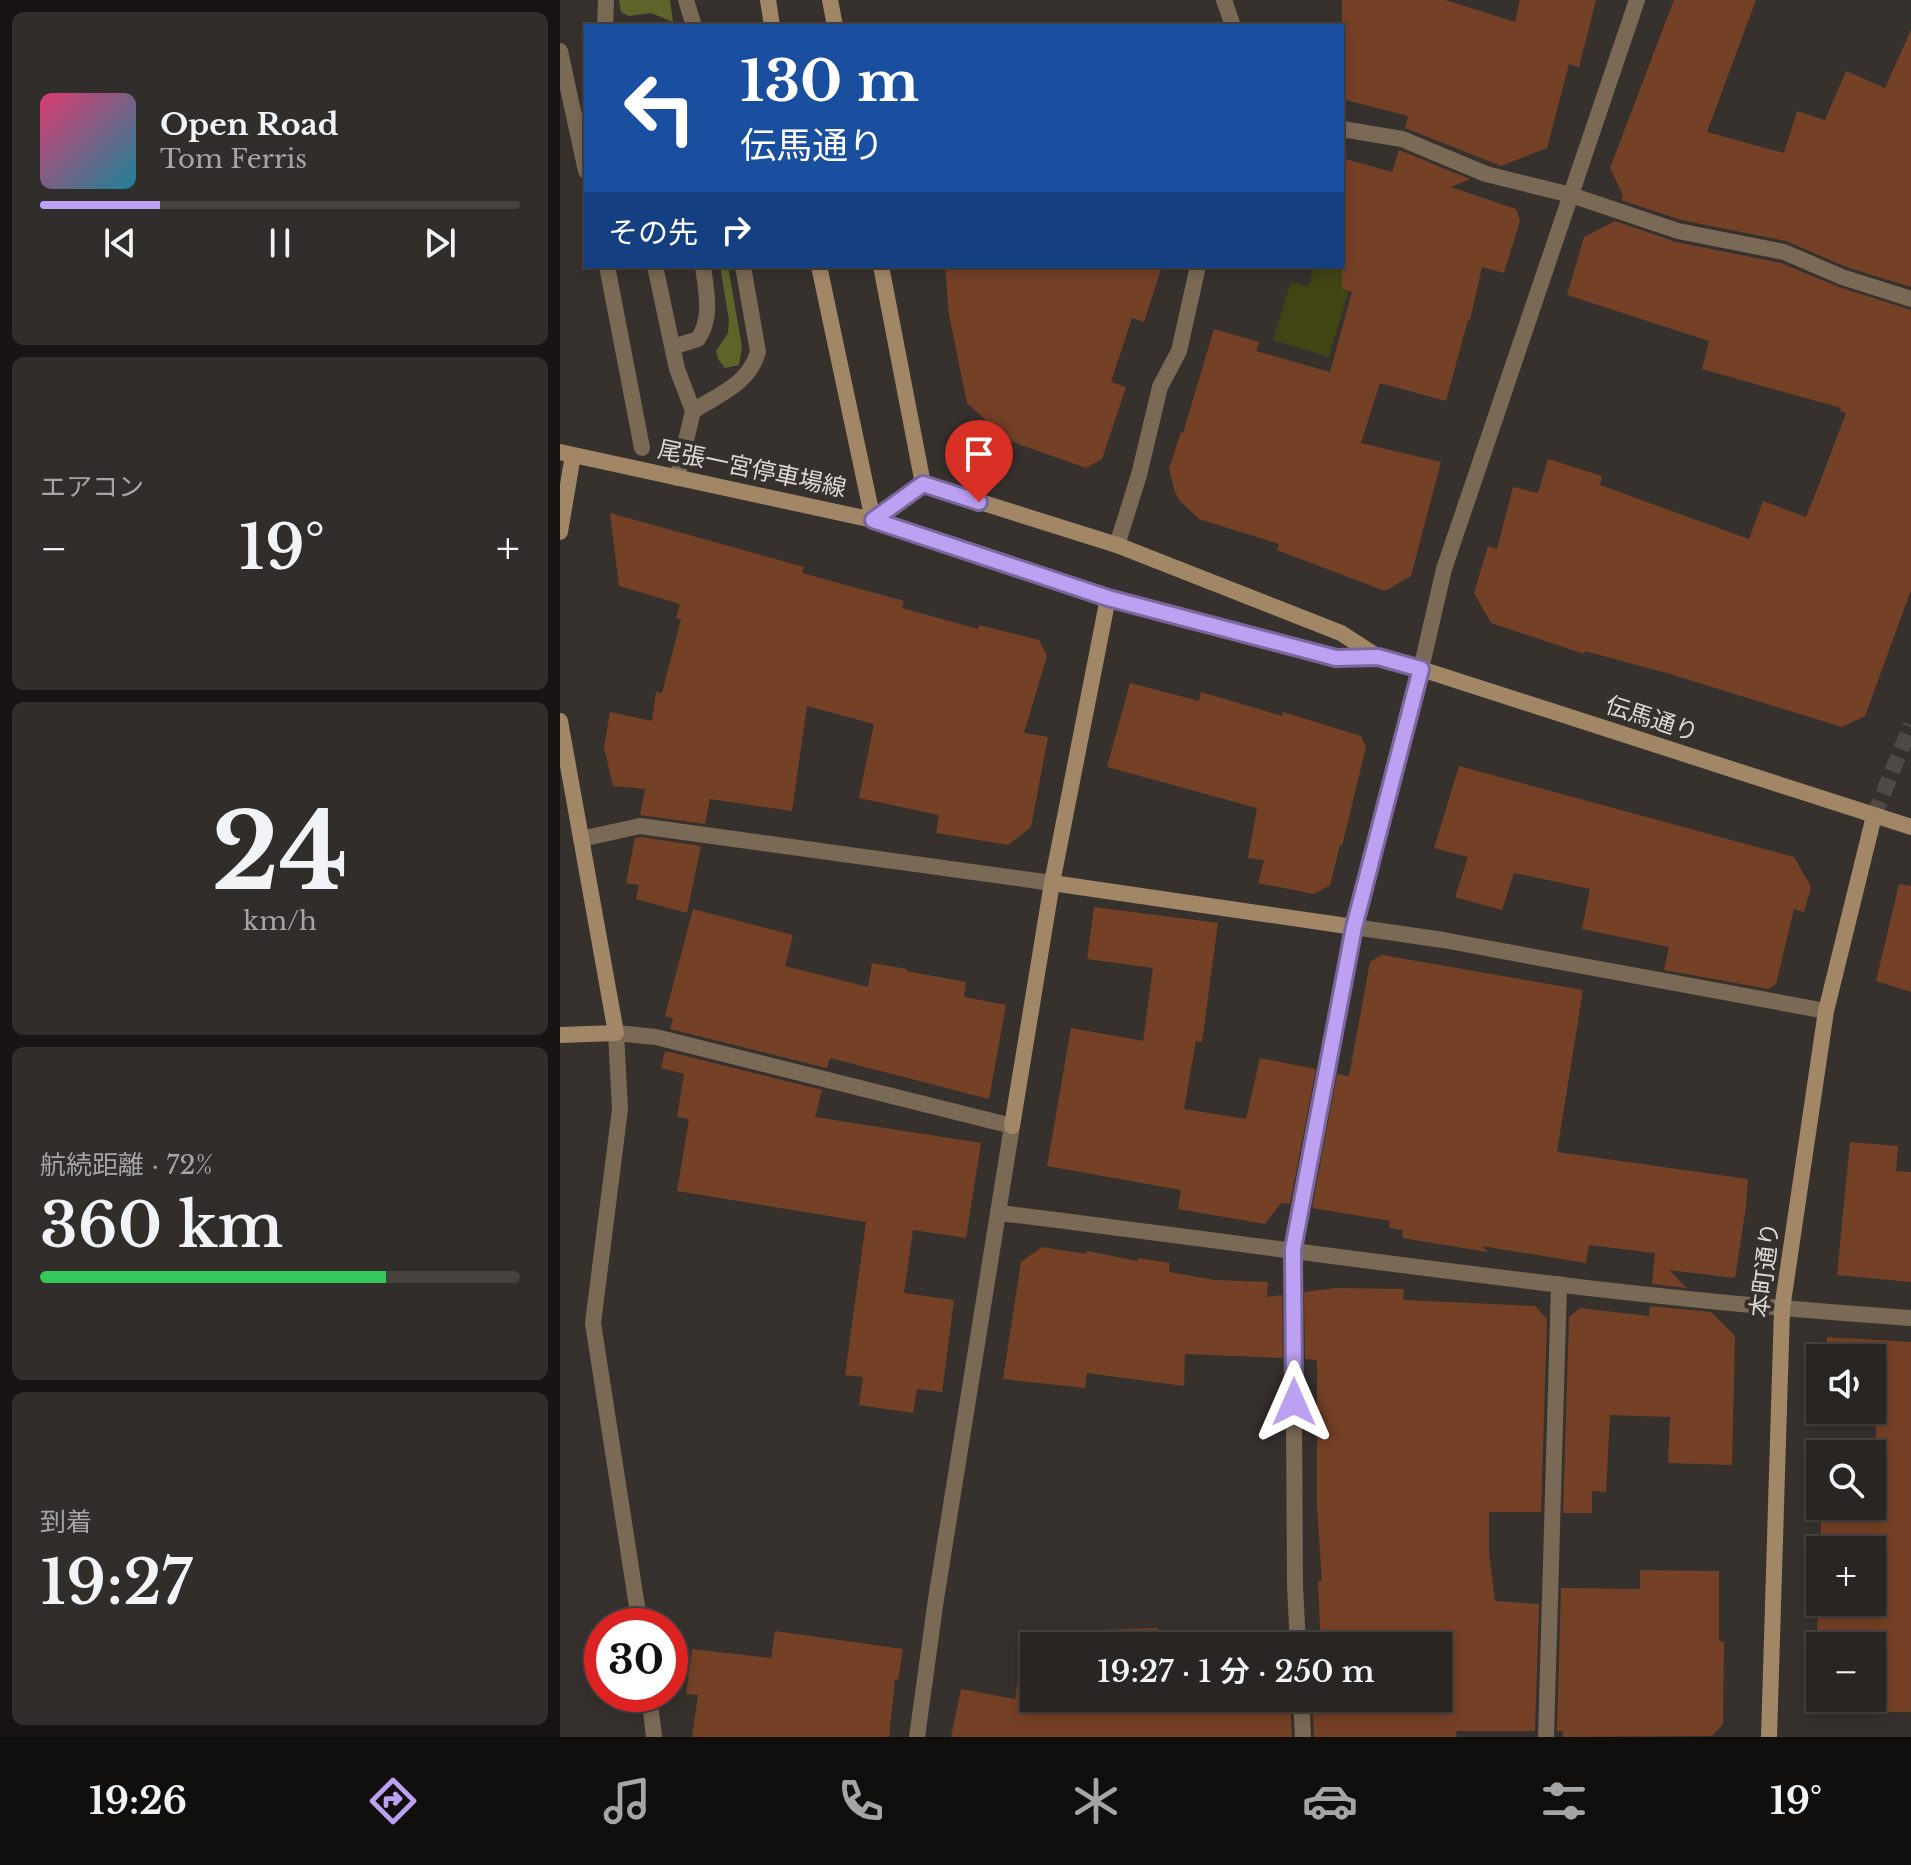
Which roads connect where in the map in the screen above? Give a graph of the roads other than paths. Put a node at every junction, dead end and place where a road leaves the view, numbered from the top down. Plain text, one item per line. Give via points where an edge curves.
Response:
1 (606, 0) edge
2 (686, 0) edge
3 (768, 0) edge
4 (830, 0) edge
5 (1224, 0) edge
6 (1637, 0) edge
7 (605, 24) edge
8 (693, 24) edge
9 (772, 24) edge
10 (835, 24) edge
11 (1232, 24) edge
12 (560, 51) edge
13 (1344, 129) edge
14 (584, 162) edge
15 (1571, 195) junction
16 (607, 268) edge
17 (655, 268) edge
18 (703, 268) edge
19 (743, 268) edge
20 (819, 268) edge
21 (881, 268) edge
22 (1198, 268) edge
23 (1911, 299) edge
24 (673, 347) junction
25 (693, 411) junction
26 (642, 448) dead end
27 (567, 453) edge
28 (677, 478) junction
29 (923, 484) junction
30 (873, 520) junction
31 (560, 532) edge
32 (1117, 545) junction
33 (1108, 598) junction
34 (1378, 657) junction
35 (1421, 669) junction
36 (560, 721) edge
37 (1874, 816) junction
38 (1911, 827) edge
39 (581, 839) junction
40 (1052, 883) junction
41 (1354, 927) junction
42 (1826, 1011) junction
43 (616, 1033) junction
44 (560, 1035) edge
45 (1012, 1126) junction
46 (1000, 1213) junction
47 (1293, 1249) junction
48 (1559, 1284) junction
49 (1782, 1309) junction
50 (1911, 1318) edge
51 (637, 1608) edge
52 (1297, 1632) edge
53 (651, 1712) edge
54 (1302, 1712) edge
55 (654, 1737) edge
56 (917, 1737) edge
57 (1303, 1737) edge
58 (1546, 1737) edge
59 (1769, 1737) edge

1 - 7 street
2 - 8 street
3 - 9 street
4 - 10 street
5 - 11 street
6 - 15 street
12 - 14 street
13 - 15 street via 1402,139 1486,174
15 - 23 street via 1678,231 1784,252
15 - 35 street via 1444,569
16 - 26 street
17 - 24 street
18 - 24 street via 709,306 705,328 698,339
19 - 25 street via 758,352 754,364 736,387
20 - 30 street
21 - 29 street
22 - 32 street via 1179,351 1160,387
24 - 25 street
25 - 28 street
27 - 28 street, 尾張一宮停車場線
27 - 31 street
28 - 30 street, 尾張一宮停車場線
29 - 30 street, 尾張一宮停車場線
29 - 32 street, 伝馬通り
30 - 33 street, 伝馬通り
32 - 34 street, 伝馬通り via 1341,633
33 - 34 street, 伝馬通り via 1336,658
33 - 40 street
34 - 35 street, 伝馬通り
35 - 37 street, 伝馬通り
35 - 41 street
36 - 39 street
37 - 38 street, 伝馬通り
37 - 42 street, 本町通り
39 - 40 street via 640,826
39 - 43 street
40 - 41 street
40 - 45 street
41 - 42 street
41 - 47 street
42 - 49 street, 本町通り
43 - 44 street
43 - 45 street via 656,1037
43 - 51 street via 620,1109 593,1323
45 - 46 street
46 - 47 street
46 - 56 street
47 - 48 street
47 - 52 street
48 - 49 street
48 - 58 street
49 - 50 street
49 - 59 street, 本町通り
53 - 55 street
54 - 57 street

